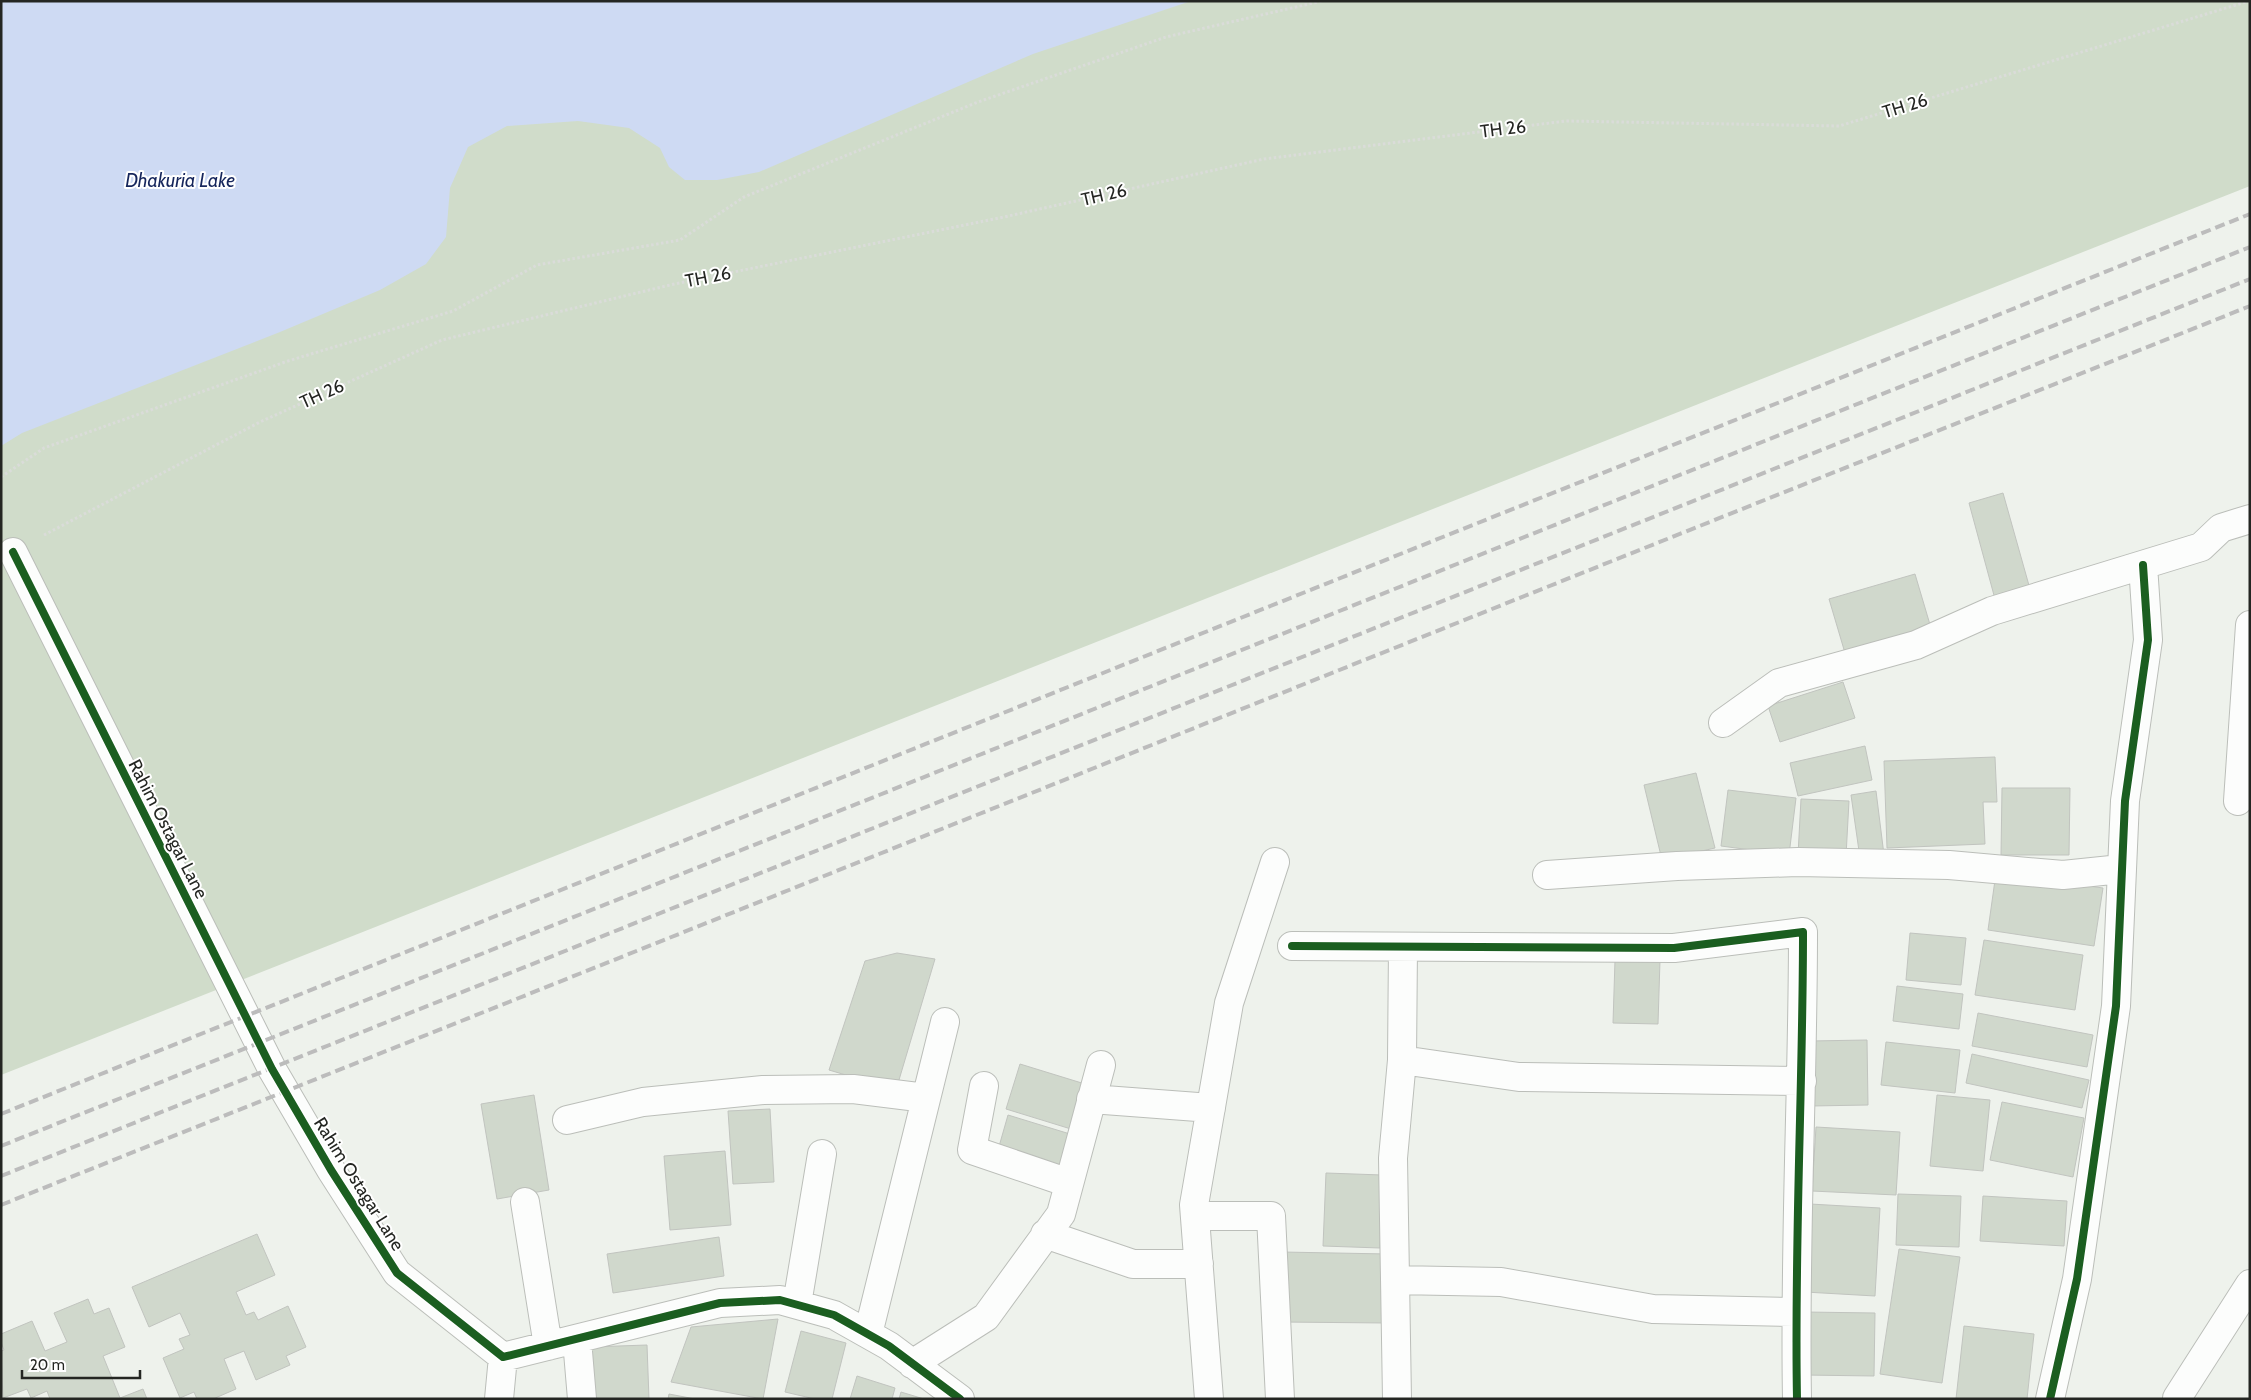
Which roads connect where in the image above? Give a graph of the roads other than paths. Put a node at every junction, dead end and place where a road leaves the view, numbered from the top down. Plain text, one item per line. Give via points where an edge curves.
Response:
1 (2249, 525) edge
2 (13, 552) road end
3 (2143, 565) junction
4 (2250, 625) edge
5 (1723, 723) dead end
6 (2238, 801) dead end
7 (1275, 862) dead end
8 (2122, 869) junction
9 (1548, 875) dead end
10 (1292, 946) dead end
11 (1403, 947) junction
12 (945, 1022) dead end
13 (1402, 1060) junction
14 (1101, 1065) dead end
15 (1802, 1081) junction
16 (984, 1086) dead end
17 (926, 1098) junction
18 (1091, 1099) junction
19 (1211, 1108) junction
20 (567, 1120) dead end
21 (822, 1154) dead end
22 (1069, 1183) junction
23 (525, 1202) dead end
24 (1195, 1216) junction
25 (1045, 1234) junction
26 (1199, 1264) junction
27 (1395, 1280) junction
28 (2250, 1284) edge
29 (797, 1304) junction
30 (1795, 1312) junction
31 (868, 1334) junction
32 (577, 1340) junction
33 (548, 1346) junction
34 (503, 1357) junction
35 (912, 1364) junction
36 (2177, 1398) edge
37 (499, 1399) edge
38 (582, 1399) edge
39 (960, 1399) edge
40 (1209, 1399) edge
41 (1280, 1399) edge
42 (1397, 1399) edge
43 (1797, 1399) edge
44 (2050, 1399) edge

1 - 3 street via 2221,528 2201,547
2 - 34 street, Rahim Ostagar Lane via 272,1069 331,1170 397,1272
3 - 5 street via 1992,611 1916,645 1779,682
3 - 8 street via 2148,640 2125,800
4 - 6 street
7 - 19 street via 1229,1003
8 - 9 street via 2063,875 1949,864 1798,862
8 - 44 street via 2116,1006 2077,1279
10 - 11 street
11 - 13 street
11 - 15 street via 1674,948 1803,932
12 - 17 street
13 - 15 street via 1519,1077
13 - 27 street via 1393,1158
14 - 18 street
15 - 30 street
16 - 22 street via 972,1150
17 - 20 street via 853,1089 763,1090 643,1102
17 - 31 street
18 - 19 street
18 - 22 street
19 - 24 street via 1194,1205
21 - 29 street
22 - 25 street via 1061,1214
23 - 33 street
24 - 26 street
24 - 41 street via 1271,1216
25 - 26 street via 1133,1264
25 - 35 street via 986,1317
26 - 40 street
27 - 30 street via 1501,1282 1653,1309
27 - 42 street
28 - 36 street
29 - 31 street via 834,1315
29 - 32 street via 780,1300 720,1303
30 - 43 street
31 - 35 street
32 - 33 street
32 - 38 street
33 - 34 street
34 - 37 street
35 - 39 street

